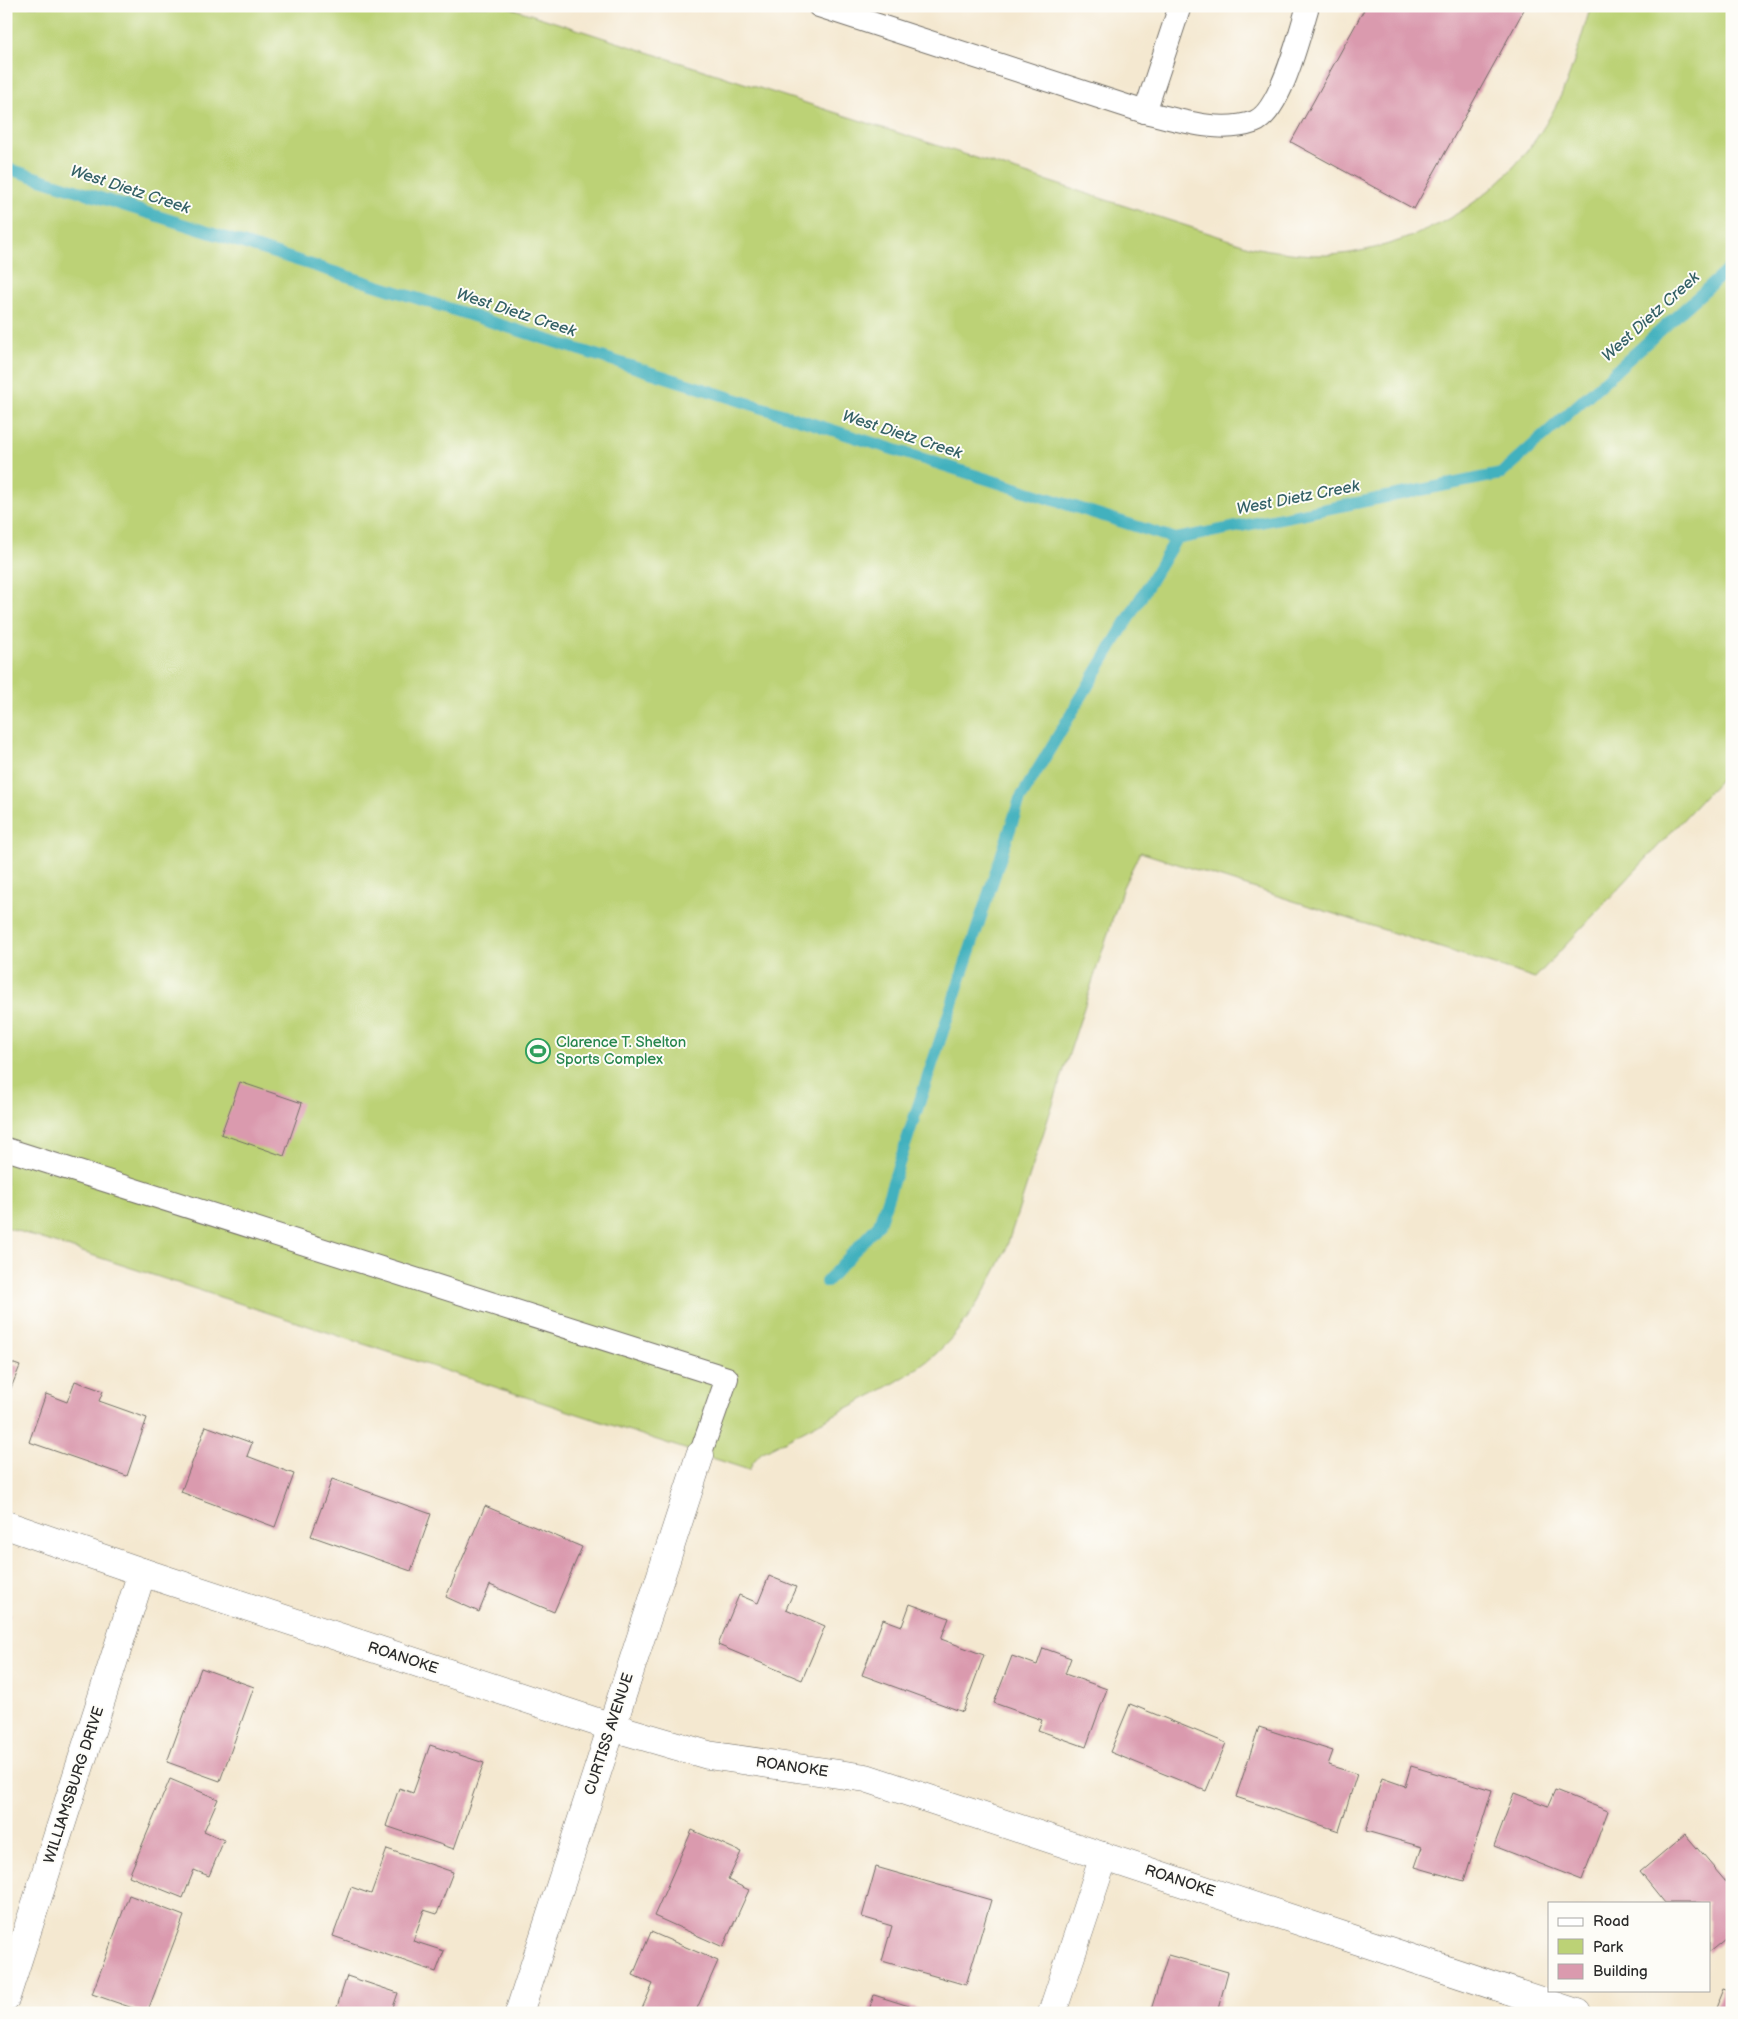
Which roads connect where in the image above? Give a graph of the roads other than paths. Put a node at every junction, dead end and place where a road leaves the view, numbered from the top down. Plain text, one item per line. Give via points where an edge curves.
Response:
1 (819, 6) edge
2 (1180, 6) edge
3 (1308, 6) edge
4 (1145, 112) junction
5 (6, 1149) edge
6 (700, 1454) joint
7 (6, 1525) edge
8 (142, 1572) junction
9 (612, 1727) junction
10 (1104, 1856) junction
11 (6, 1997) edge
12 (1578, 2012) edge
13 (519, 2013) edge
14 (1052, 2013) edge

1 - 4 lane
2 - 4 lane
3 - 4 lane via 1282,88 1267,111 1255,122 1226,127
5 - 6 lane via 727,1378
6 - 9 street, CURTISS AVENUE
7 - 8 street, ROANOKE
8 - 9 street, ROANOKE
8 - 11 street, WILLIAMSBURG DRIVE
9 - 10 street, ROANOKE via 708,1755 866,1778
9 - 13 street, CURTISS AVENUE
10 - 12 street, ROANOKE
10 - 14 street

